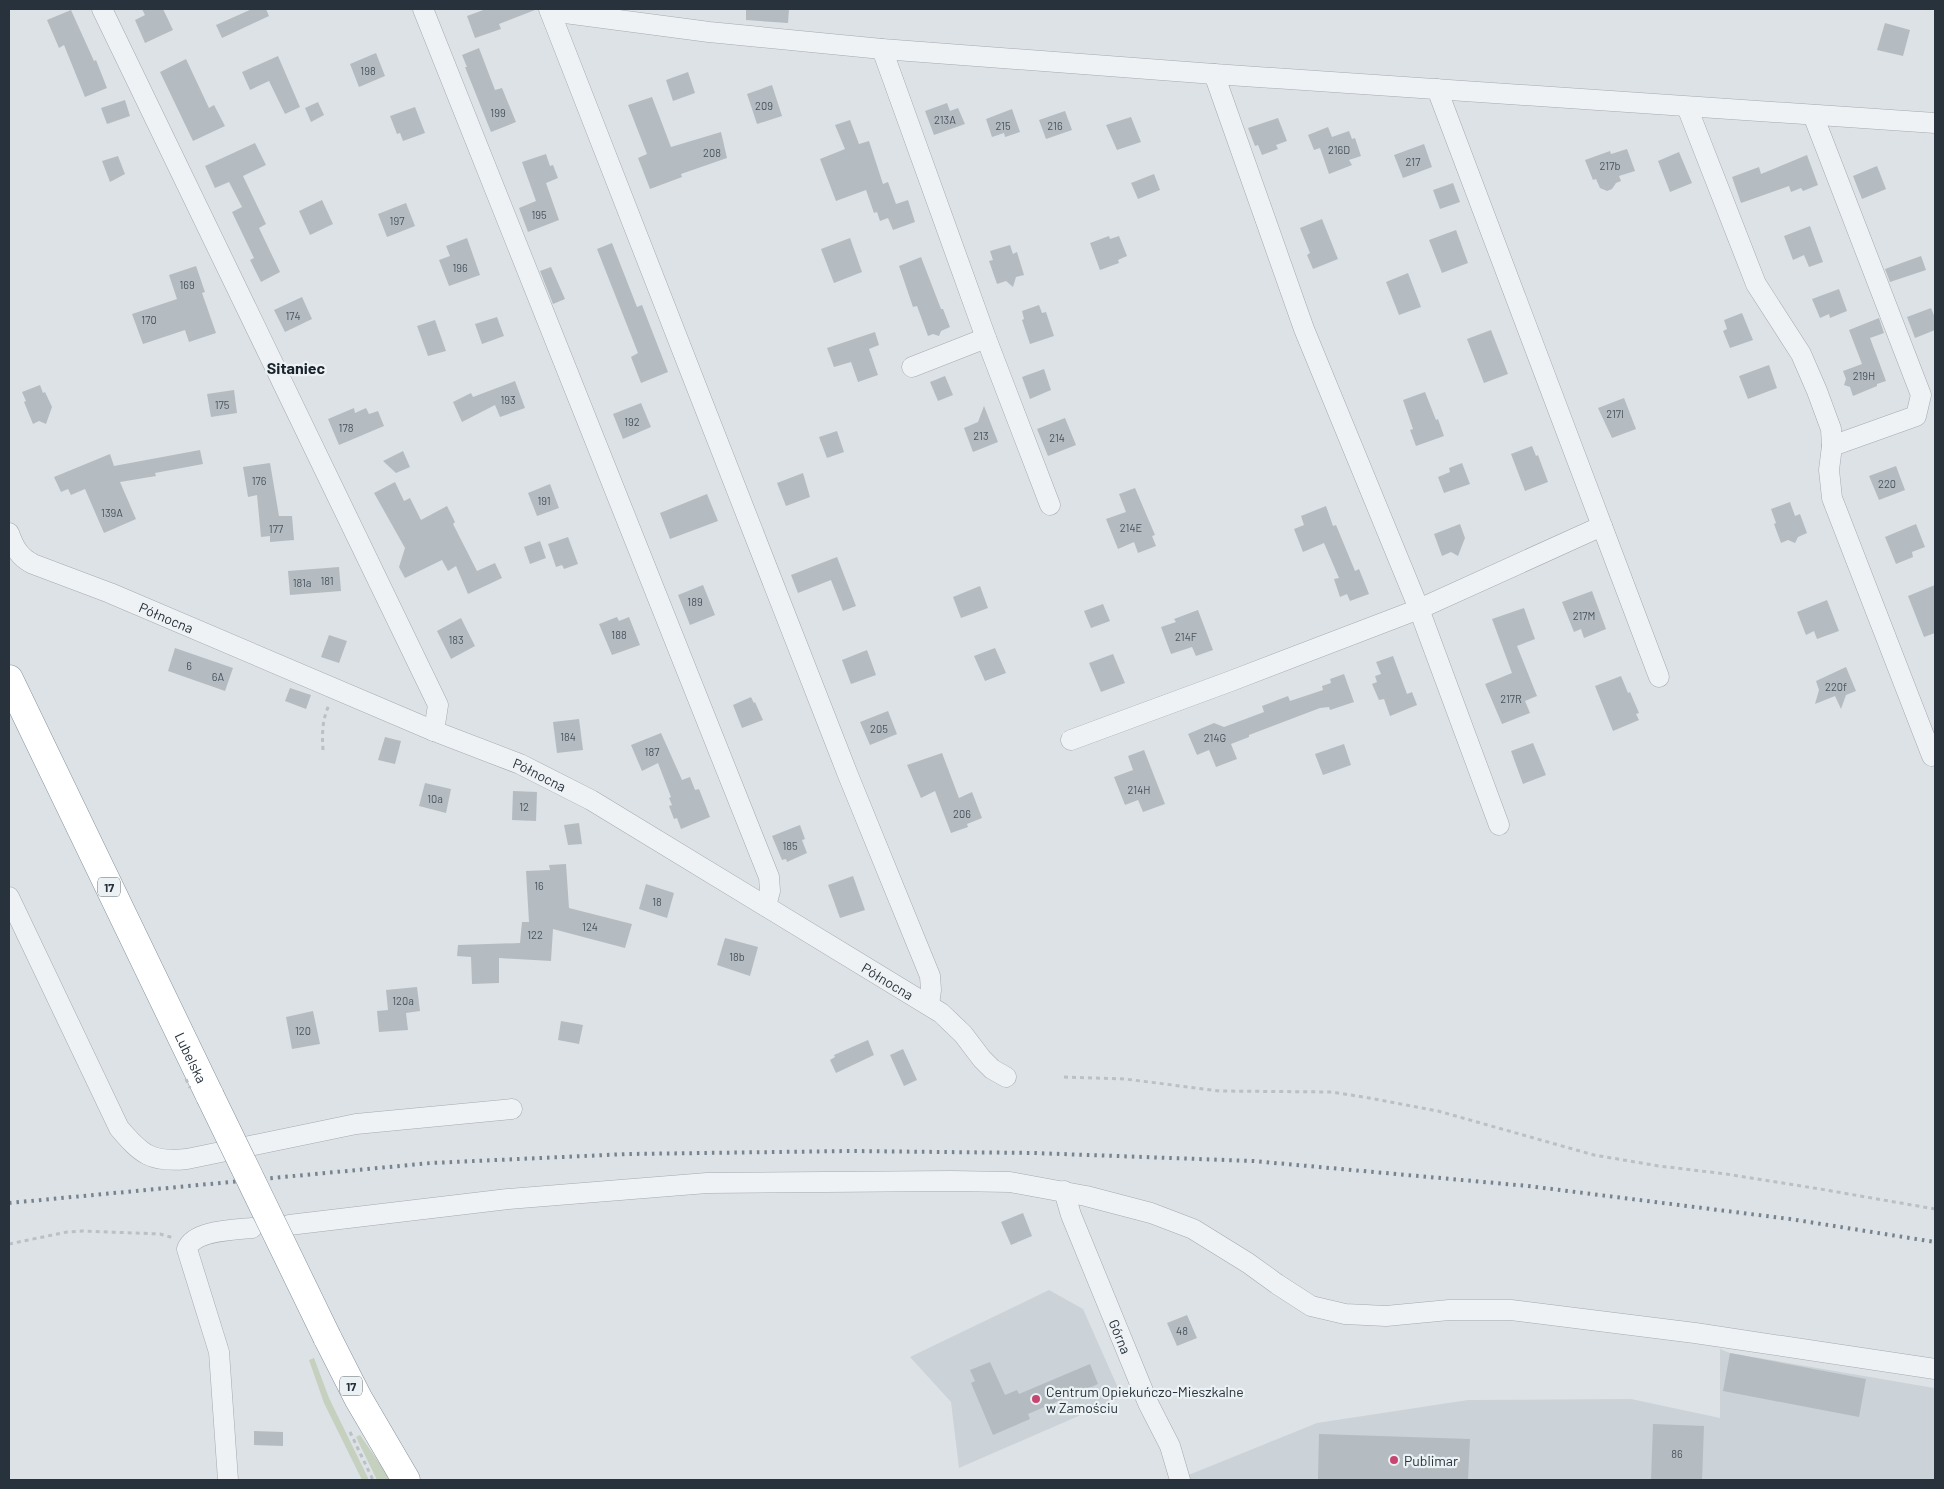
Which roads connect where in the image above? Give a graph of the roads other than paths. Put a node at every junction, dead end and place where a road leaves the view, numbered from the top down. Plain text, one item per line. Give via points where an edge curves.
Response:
1 (102, 9) edge
2 (423, 9) edge
3 (550, 10) edge
4 (882, 49) junction
5 (1214, 74) junction
6 (1437, 90) junction
7 (1687, 107) junction
8 (1813, 115) junction
9 (1935, 123) edge
10 (986, 338) junction
11 (912, 367) dead end
12 (1832, 446) junction
13 (1050, 505) dead end
14 (1602, 526) junction
15 (9, 533) edge
16 (1419, 608) junction
17 (9, 678) edge
18 (1659, 678) dead end
19 (434, 731) junction
20 (1071, 740) dead end
21 (1932, 756) dead end
22 (1499, 825) dead end
23 (9, 897) edge
24 (766, 906) junction
25 (929, 1005) junction
26 (1006, 1077) dead end
27 (512, 1109) dead end
28 (1064, 1191) junction
29 (289, 1225) dead end
30 (252, 1228) dead end
31 (1935, 1369) edge
32 (379, 1433) junction
33 (228, 1480) edge
34 (406, 1480) edge
35 (428, 1480) edge
36 (1180, 1480) edge

1 - 19 street via 438,705
2 - 24 street via 769,877
3 - 4 street via 709,32
3 - 25 street via 848,775 930,976
4 - 5 street
4 - 10 street
5 - 6 street
5 - 16 street via 1304,329
6 - 7 street
6 - 14 street
7 - 8 street
7 - 12 street via 1756,284 1802,354 1831,429
8 - 9 street
8 - 12 street via 1921,395 1916,416
10 - 11 street
10 - 13 street
12 - 21 street via 1829,470 1832,498
14 - 16 street
14 - 18 street
15 - 19 street, Północna via 24,559
16 - 20 street
16 - 22 street
17 - 32 highway, Lubelska / 17, bridge via 326,1337
19 - 24 street, Północna via 520,764 591,800
23 - 27 street via 119,1128 134,1146 150,1157 169,1161 187,1159 356,1124
24 - 25 street, Północna
25 - 26 street, Północna via 952,1022 992,1069
28 - 29 street via 1000,1182 707,1183 508,1199
28 - 31 street via 1151,1213 1193,1229 1311,1306 1345,1314 1386,1316 1449,1310 1510,1310 1695,1332
28 - 36 street, Górna via 1071,1216 1141,1386 1170,1446
30 - 33 street via 207,1234 194,1238 187,1248 219,1352
32 - 34 highway, Lubelska / 17
32 - 35 highway, Lubelska / 17

